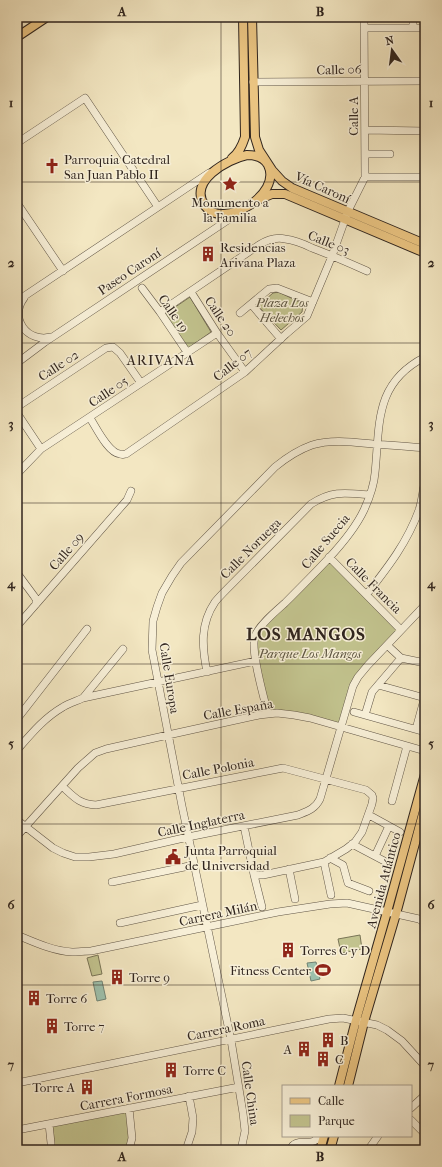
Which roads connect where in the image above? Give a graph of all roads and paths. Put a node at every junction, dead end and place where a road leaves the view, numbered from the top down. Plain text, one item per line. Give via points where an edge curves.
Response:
1 (20, 17) edge
2 (47, 17) edge
3 (244, 17) edge
4 (252, 17) edge
5 (364, 17) edge
6 (413, 17) edge
7 (17, 19) edge
8 (364, 28) junction
9 (413, 28) junction
10 (425, 28) edge
11 (17, 37) edge
12 (364, 81) junction
13 (425, 81) edge
14 (253, 82) junction
15 (365, 130) junction
16 (425, 131) edge
17 (17, 143) edge
18 (365, 154) junction
19 (390, 154) dead end
20 (266, 162) junction
21 (222, 164) junction
22 (365, 177) junction
23 (425, 177) edge
24 (256, 201) junction
25 (17, 203) edge
26 (158, 207) junction
27 (347, 215) junction
28 (425, 244) edge
29 (425, 253) edge
30 (332, 256) junction
31 (62, 270) junction
32 (367, 271) dead end
33 (142, 288) dead end
34 (191, 292) junction
35 (28, 293) junction
36 (17, 301) edge
37 (313, 302) junction
38 (251, 304) junction
39 (160, 312) junction
40 (240, 312) dead end
41 (217, 333) junction
42 (54, 336) junction
43 (280, 339) junction
44 (187, 352) junction
45 (425, 357) edge
46 (17, 363) edge
47 (245, 372) junction
48 (141, 383) junction
49 (17, 407) edge
50 (17, 412) edge
51 (90, 418) junction
52 (377, 444) junction
53 (425, 448) edge
54 (41, 449) junction
55 (17, 474) edge
56 (425, 480) edge
57 (131, 491) dead end
58 (370, 495) junction
59 (329, 557) junction
60 (17, 573) edge
61 (367, 594) junction
62 (36, 604) junction
63 (425, 605) edge
64 (17, 626) edge
65 (87, 629) dead end
66 (401, 630) junction
67 (387, 645) junction
68 (123, 649) dead end
69 (401, 658) junction
70 (256, 661) junction
71 (425, 663) edge
72 (207, 672) junction
73 (158, 682) junction
74 (378, 684) junction
75 (425, 697) edge
76 (83, 698) junction
77 (354, 712) dead end
78 (268, 714) junction
79 (365, 715) junction
80 (17, 719) edge
81 (342, 727) junction
82 (416, 730) junction
83 (425, 732) edge
84 (168, 735) junction
85 (20, 742) edge
86 (407, 746) junction
87 (17, 750) edge
88 (425, 751) edge
89 (425, 774) edge
90 (326, 779) junction
91 (62, 786) junction
92 (178, 788) junction
93 (392, 801) dead end
94 (425, 806) edge
95 (369, 815) junction
96 (17, 820) edge
97 (25, 826) junction
98 (244, 826) junction
99 (389, 826) junction
100 (400, 832) dead end
101 (17, 836) edge
102 (188, 837) junction
103 (352, 844) junction
104 (375, 856) junction
105 (327, 860) junction
106 (388, 863) dead end
107 (194, 864) junction
108 (289, 869) junction
109 (254, 875) junction
110 (112, 882) dead end
111 (369, 891) dead end
112 (330, 895) dead end
113 (295, 899) dead end
114 (202, 905) junction
115 (262, 906) dead end
116 (387, 912) junction
117 (396, 914) junction
118 (120, 923) dead end
119 (425, 923) edge
120 (207, 927) junction
121 (17, 934) edge
122 (360, 1021) junction
123 (231, 1040) junction
124 (425, 1066) edge
125 (17, 1083) edge
126 (339, 1085) edge
127 (348, 1085) edge
128 (239, 1087) junction
129 (425, 1095) edge
130 (190, 1096) junction
131 (412, 1107) edge
132 (129, 1108) junction
133 (412, 1120) edge
134 (49, 1124) junction
135 (422, 1125) edge
136 (17, 1130) edge
137 (425, 1134) edge
138 (316, 1137) edge
139 (324, 1137) edge
140 (334, 1137) edge
141 (377, 1137) edge
142 (51, 1150) edge
143 (129, 1150) edge
144 (186, 1150) edge
145 (241, 1150) edge
146 (290, 1150) edge
147 (320, 1150) edge
148 (330, 1150) edge
149 (368, 1150) edge

1 - 7 main road
2 - 11 main road
3 - 21 main road via 245,137 236,155
4 - 14 main road, Vía Caroní
5 - 8 street, Calle A
6 - 9 street
8 - 9 street
8 - 12 street, Calle A
9 - 10 street
12 - 13 street, Calle 06
12 - 14 street, Calle 06
12 - 15 street, Calle A
14 - 20 main road, Vía Caroní via 255,137
15 - 16 street
15 - 18 street, Calle A
17 - 26 street via 85,98
18 - 19 street
18 - 22 street, Calle A
20 - 21 main road, Paseo Caroní via 256,155 247,155
20 - 24 main road, Paseo Caroní via 271,174 270,180
20 - 27 main road, Vía Caroní via 277,176 292,188
21 - 24 main road, Paseo Caroní via 202,186 201,194 205,206 212,212 223,214
21 - 26 street, Paseo Caroní
22 - 23 street
22 - 27 street, Calle A
24 - 27 main road, Vía Caroní via 268,195 281,194
24 - 42 street, Paseo Caroní
25 - 31 street
26 - 31 street, Paseo Caroní
27 - 28 main road, Vía Caroní
27 - 29 main road, Vía Caroní
27 - 30 street, Calle 07
30 - 32 street, Calle 03
30 - 34 street, Calle 03 via 285,238 266,241
30 - 37 street, Calle 07
31 - 35 street, Paseo Caroní
33 - 39 street, Calle 19
34 - 39 street, Calle 03
34 - 41 street, Calle 20
35 - 36 street, Paseo Caroní
35 - 42 street via 19,309 19,319 23,328 39,338
37 - 38 street via 277,288 269,289
37 - 43 street, Calle 07 via 307,316
38 - 40 street
38 - 43 street
39 - 44 street, Calle 19
41 - 44 street, Calle 05
41 - 47 street, Calle 20
42 - 46 street, Paseo Caroní
43 - 47 street, Calle 07
44 - 48 street, Calle 05
45 - 52 street, Calle Suecia via 404,372 388,393 380,413
47 - 51 street, Calle 07 via 126,454 114,452 108,446
48 - 49 street, Calle 02 via 120,352 113,347 106,348
48 - 51 street, Calle 05
50 - 54 street
51 - 54 street, Calle 05
52 - 53 street, Calle Europa
52 - 58 street, Calle Suecia via 375,474
52 - 73 street, Calle Europa via 322,443 288,456 181,563 162,593 153,621 152,650
54 - 55 street, Calle 05
56 - 61 street via 412,527 399,552
57 - 62 street, Calle 09 via 127,500
58 - 59 street, Calle Suecia via 357,524
58 - 72 street, Calle Noruega via 331,494 311,504 215,602 204,629 203,654
59 - 61 street, Calle Francia
59 - 70 street, Calle Suecia via 259,630 254,644
60 - 62 street via 36,599
61 - 66 street, Calle Francia
62 - 64 street, Calle 09
63 - 66 street, Calle Inglaterra
65 - 80 street
66 - 67 street, Calle Inglaterra
67 - 69 street
67 - 81 street, Calle Inglaterra via 353,686
68 - 76 street
69 - 71 street
69 - 74 street
70 - 72 street
70 - 78 street, Calle Suecia
72 - 73 street
73 - 76 street
73 - 84 street, Calle Europa
74 - 75 street
74 - 79 street via 372,692
75 - 82 street
76 - 85 street via 51,714
77 - 79 street
78 - 81 street, Calle España via 294,715
78 - 84 street, Calle España
79 - 82 street
81 - 86 street, Calle España
81 - 90 street, Calle Inglaterra
82 - 83 street
84 - 91 street, Calle España via 95,753
84 - 92 street, Calle Europa
85 - 87 street
86 - 88 street, Calle España
86 - 93 street
89 - 116 main road, Avenida Atlántico
90 - 92 street, Calle Polonia via 283,768
90 - 95 street, Calle Polonia via 366,790 372,795
90 - 98 street, Calle Inglaterra via 320,799 309,811
91 - 92 street, Calle Polonia via 79,800 96,805
91 - 97 street, Calle España
92 - 102 street, Calle Europa
94 - 117 main road, Avenida Atlántico
95 - 99 street
95 - 103 street via 362,832
96 - 97 street, Calle Inglaterra
97 - 101 street, Calle España
97 - 102 street, Calle Inglaterra via 53,848 75,857 114,854
98 - 102 street, Calle Inglaterra
98 - 109 street
99 - 100 street
99 - 104 street
102 - 107 street, Calle Europa
103 - 104 street
103 - 105 street
104 - 106 street
105 - 108 street
105 - 111 street via 343,864 348,883
105 - 112 street
107 - 110 street
107 - 114 street, Calle Europa
108 - 109 street
108 - 113 street
109 - 115 street
114 - 118 street
114 - 120 street, Calle Europa
116 - 117 street, Carrera Milán
116 - 120 street, Carrera Milán via 347,903 330,904
116 - 122 main road, Avenida Atlántico
117 - 119 street, Carrera Milán
117 - 122 main road, Avenida Atlántico
120 - 121 street, Carrera Milán via 91,951 72,952 31,941
120 - 123 street, Calle Europa
122 - 123 street, Carrera Roma via 330,1019
122 - 124 street, Carrera Roma via 387,1030 402,1041
122 - 126 main road, Avenida Atlántico
122 - 127 main road, Avenida Atlántico
123 - 125 street, Carrera Roma
123 - 128 street, Calle China
128 - 130 street, Carrera Formosa
128 - 145 street, Calle China via 245,1131
129 - 131 street
130 - 132 street, Carrera Formosa
130 - 144 street via 192,1132
132 - 134 street, Carrera Formosa
132 - 143 street via 132,1138
133 - 135 street
134 - 136 street, Carrera Formosa
134 - 142 street
135 - 137 street
138 - 146 street via 314,1142 294,1144
139 - 147 main road
140 - 148 main road
141 - 149 street

